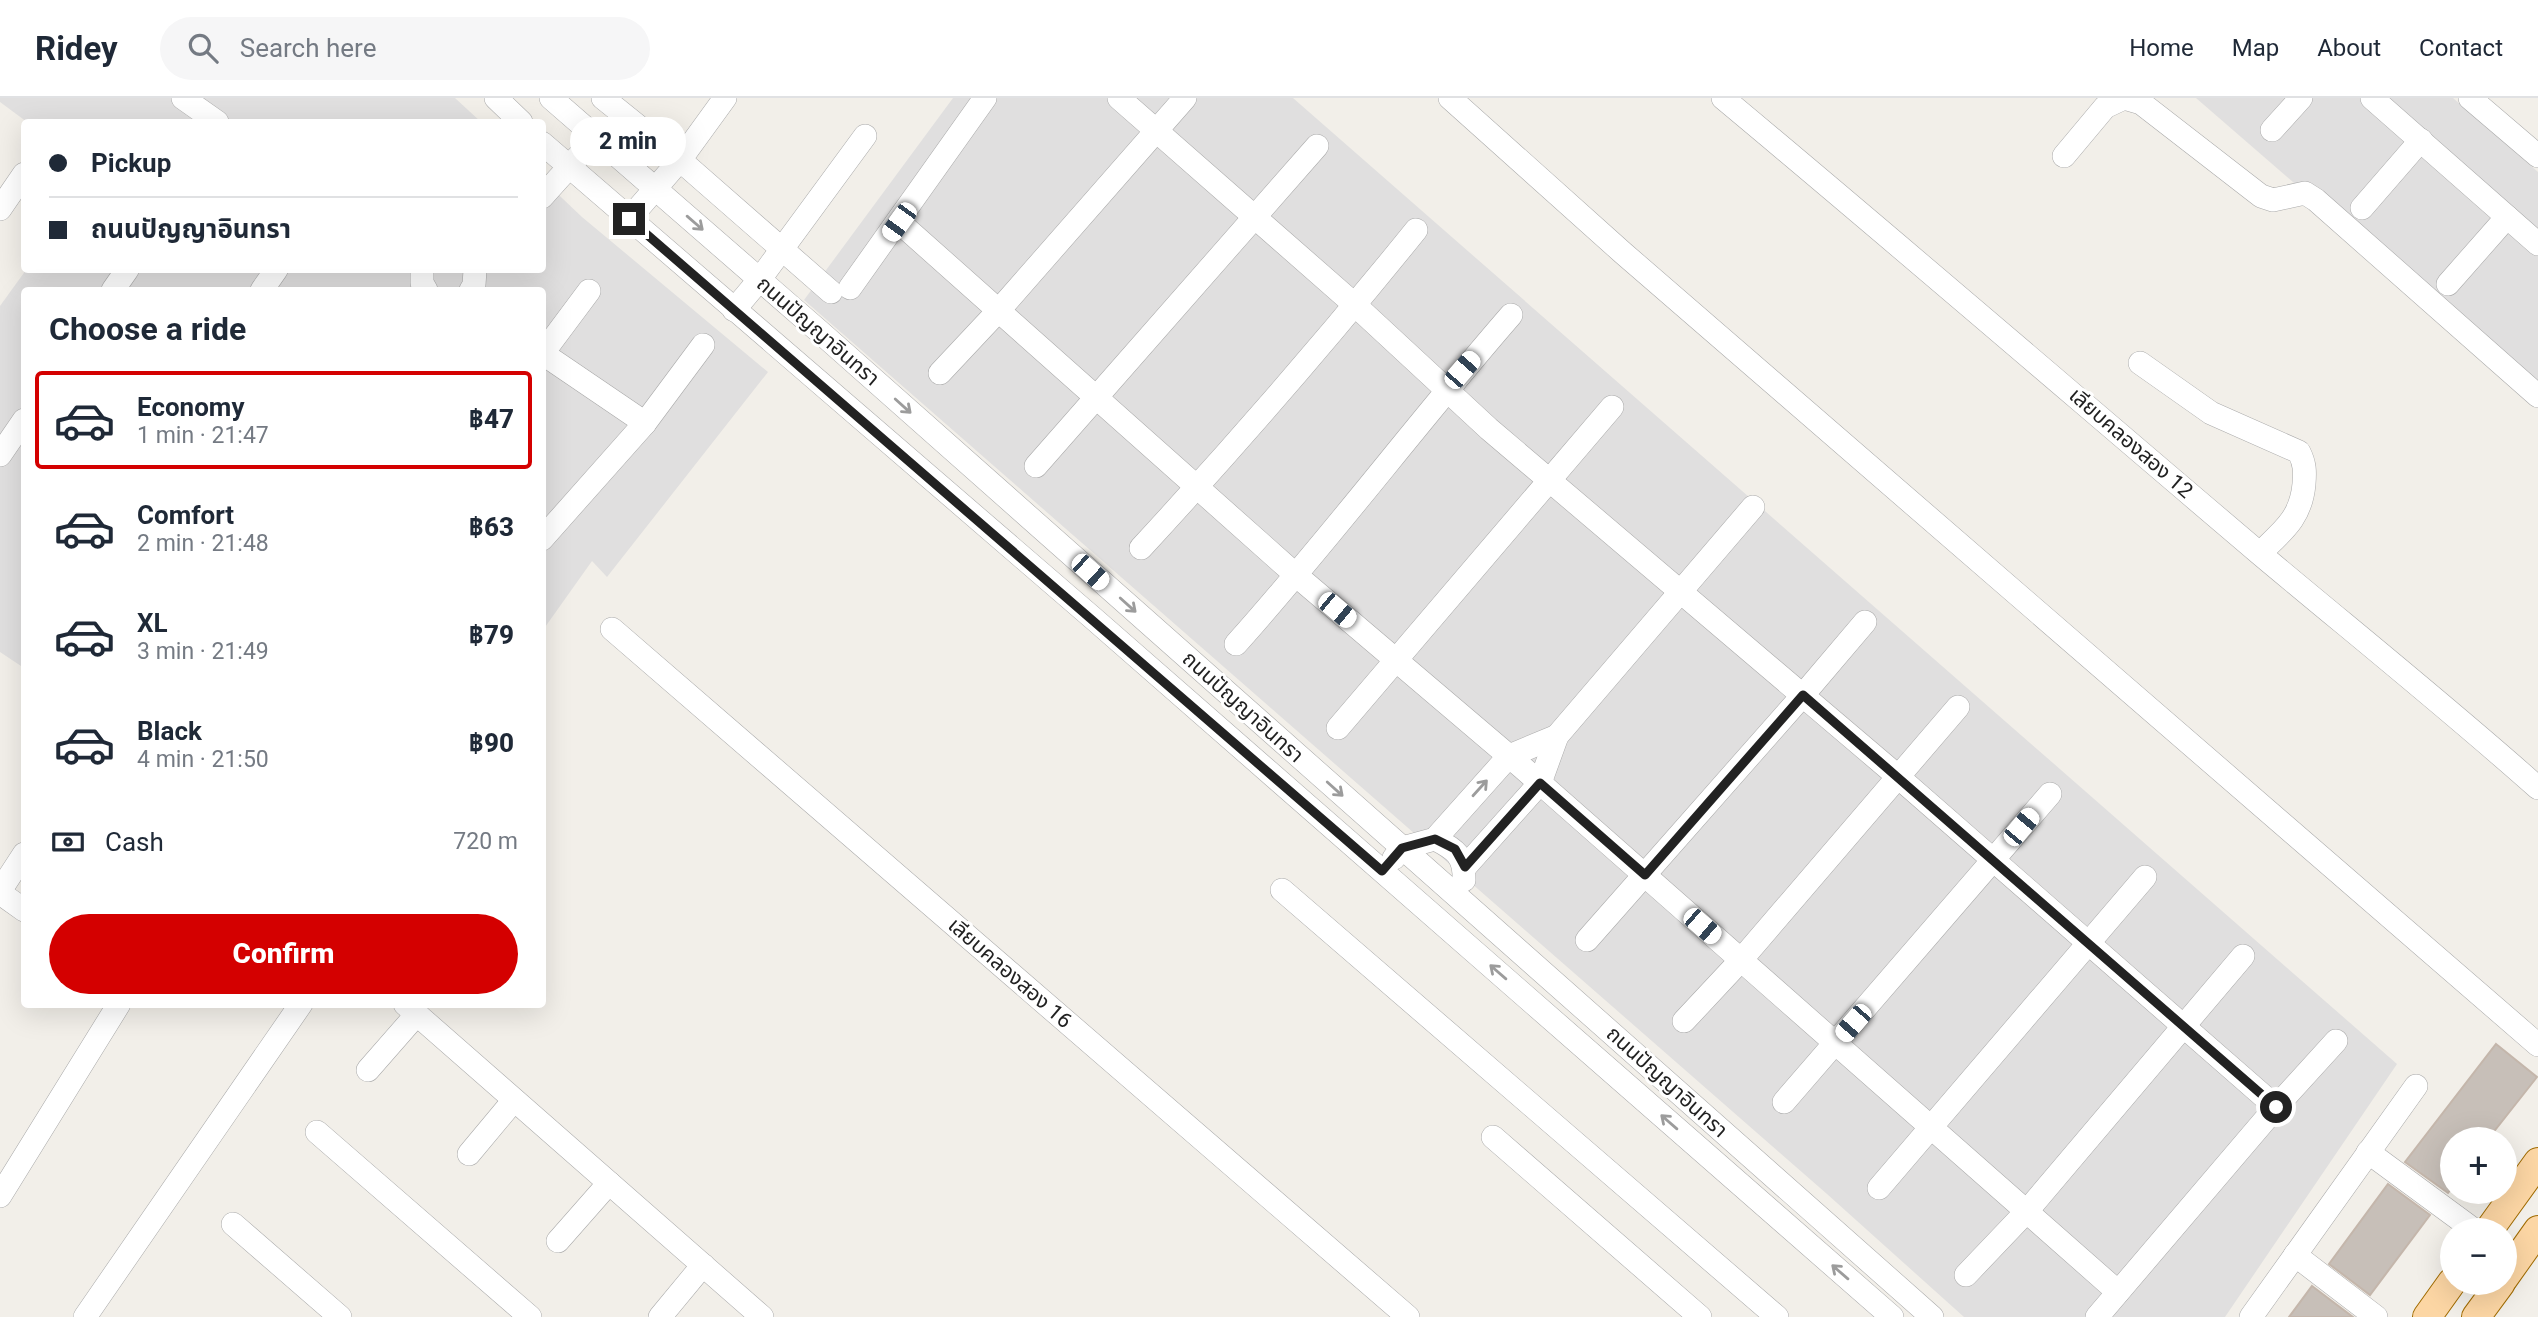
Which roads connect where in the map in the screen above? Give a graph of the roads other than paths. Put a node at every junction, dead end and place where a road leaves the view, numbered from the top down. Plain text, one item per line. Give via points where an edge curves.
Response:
1 (183, 98) edge
2 (496, 98) edge
3 (552, 98) edge
4 (603, 98) edge
5 (725, 98) edge
6 (985, 98) edge
7 (1119, 98) edge
8 (1185, 98) edge
9 (1450, 98) edge
10 (1723, 98) edge
11 (2301, 98) edge
12 (2372, 98) edge
13 (2470, 98) edge
14 (569, 115) junction
15 (214, 119) edge
16 (518, 119) edge
17 (2272, 130) dead end
18 (1156, 131) junction
19 (865, 136) dead end
20 (595, 138) junction
21 (546, 141) edge
22 (2421, 141) junction
23 (546, 146) edge
24 (1317, 146) dead end
25 (2064, 156) dead end
26 (2538, 156) edge
27 (680, 160) junction
28 (570, 166) junction
29 (21, 178) edge
30 (656, 189) junction
31 (546, 193) edge
32 (2362, 208) dead end
33 (0, 209) edge
34 (2507, 217) junction
35 (1254, 218) junction
36 (629, 219) junction
37 (899, 222) junction
38 (1416, 230) dead end
39 (2538, 244) edge
40 (782, 250) junction
41 (760, 279) junction
42 (2448, 284) dead end
43 (589, 291) dead end
44 (1355, 305) junction
45 (734, 310) junction
46 (1000, 310) junction
47 (1511, 315) dead end
48 (702, 345) dead end
49 (546, 349) edge
50 (546, 355) edge
51 (2140, 363) dead end
52 (940, 373) dead end
53 (1446, 389) junction
54 (1097, 395) junction
55 (2538, 396) edge
56 (1612, 407) dead end
57 (645, 423) junction
58 (21, 425) edge
59 (0, 455) edge
60 (1036, 466) dead end
61 (1550, 481) junction
62 (1198, 486) junction
63 (1753, 507) dead end
64 (546, 534) edge
65 (1140, 548) dead end
66 (2260, 554) junction
67 (1297, 576) junction
68 (1680, 590) junction
69 (1865, 622) dead end
70 (612, 629) dead end
71 (1236, 644) dead end
72 (1397, 660) junction
73 (1803, 695) junction
74 (1958, 707) dead end
75 (1338, 728) dead end
76 (1557, 736) junction
77 (1509, 756) junction
78 (1898, 777) junction
79 (1540, 783) junction
80 (2538, 788) edge
81 (2050, 794) dead end
82 (1435, 839) junction
83 (1402, 848) junction
84 (21, 859) edge
85 (1993, 860) junction
86 (1465, 867) junction
87 (1382, 871) junction
88 (1645, 875) junction
89 (2145, 877) dead end
90 (1282, 890) dead end
91 (0, 892) edge
92 (1463, 901) junction
93 (21, 908) edge
94 (1442, 924) junction
95 (1587, 940) dead end
96 (2090, 944) junction
97 (2243, 956) dead end
98 (1741, 960) junction
99 (117, 1008) edge
100 (298, 1008) edge
101 (411, 1009) edge
102 (1684, 1021) dead end
103 (2183, 1026) junction
104 (2336, 1041) dead end
105 (1835, 1043) junction
106 (2538, 1045) edge
107 (368, 1070) dead end
108 (2416, 1086) dead end
109 (514, 1100) junction
110 (1784, 1102) dead end
111 (2276, 1107) junction
112 (1932, 1127) junction
113 (317, 1132) dead end
114 (1493, 1137) dead end
115 (2368, 1152) junction
116 (469, 1154) dead end
117 (2538, 1162) edge
118 (609, 1183) junction
119 (1879, 1188) dead end
120 (0, 1196) edge
121 (2027, 1211) junction
122 (2458, 1218) edge
123 (2498, 1218) edge
124 (233, 1224) dead end
125 (2538, 1230) edge
126 (558, 1241) dead end
127 (2295, 1255) junction
128 (2517, 1260) edge
129 (703, 1265) junction
130 (1966, 1275) dead end
131 (2118, 1292) junction
132 (2443, 1295) edge
133 (2492, 1295) edge
134 (85, 1317) edge
135 (340, 1317) edge
136 (530, 1317) edge
137 (660, 1317) edge
138 (762, 1317) edge
139 (1408, 1317) edge
140 (1700, 1317) edge
141 (1777, 1317) edge
142 (1892, 1317) edge
143 (1932, 1317) edge
144 (2097, 1317) edge
145 (2251, 1317) edge
146 (2376, 1317) edge
147 (2427, 1317) edge
148 (2476, 1317) edge

1 - 15 street
2 - 16 street
3 - 14 street, ถนนปัญญาอินทรา
4 - 27 street
5 - 27 street
6 - 37 street
7 - 18 street
8 - 18 street
9 - 106 street
10 - 66 street, เลียบคลองสอง 12
11 - 17 street
12 - 22 street
13 - 26 street
14 - 20 street, ถนนปัญญาอินทรา
14 - 21 street
18 - 35 street
18 - 46 street
19 - 40 street
20 - 28 street
20 - 30 street, ถนนปัญญาอินทรา
22 - 32 street
22 - 34 street
23 - 28 street, ถนนปัญญาอินทรา
24 - 35 street
25 - 55 street via 2105,107 2124,98 2141,103 2262,197 2273,200 2305,193 2316,200
27 - 30 street
27 - 40 street
28 - 31 street
28 - 36 street, ถนนปัญญาอินทรา
29 - 33 street
30 - 36 street
30 -> 41 street, ถนนปัญญาอินทรา
34 - 39 street
34 - 42 street
35 - 44 street
35 - 54 street
36 - 45 street, ถนนปัญญาอินทรา
37 - 40 street via 840,290
37 - 46 street
38 - 44 street
40 - 41 street
41 - 45 street
41 -> 83 street, ถนนปัญญาอินทรา
43 - 49 street
44 - 53 street
44 - 62 street
45 - 87 street, ถนนปัญญาอินทรา
46 - 52 street
46 - 54 street
47 - 53 street
48 - 57 street
50 - 57 street
51 - 66 street via 2211,414 2299,452 2305,463 2302,501 2291,524
53 - 61 street
53 - 67 street
54 - 60 street
54 - 62 street
56 - 61 street
57 - 64 street
58 - 59 street
61 - 68 street
61 - 72 street
62 - 65 street
62 - 67 street
63 - 68 street
66 - 80 street, เลียบคลองสอง 12
67 - 71 street
67 - 72 street
68 - 73 street
68 - 76 street
69 - 73 street
70 - 139 street, เลียบคลองสอง 16
72 - 75 street
72 - 77 street
73 - 78 street
73 - 88 street
74 - 78 street
76 - 77 street
76 - 79 street
77 - 79 street
82 -> 77 street
78 - 85 street
78 - 98 street
79 - 86 street
79 - 88 street
81 - 85 street
82 - 83 street
82 - 86 street via 1455,849
83 - 87 street
83 - 92 street, ถนนปัญญาอินทรา
84 - 91 street
85 - 96 street
85 - 105 street
86 - 92 street
87 - 94 street, ถนนปัญญาอินทรา
88 - 95 street
88 - 98 street
89 - 96 street
90 - 141 street
91 - 93 street
92 - 94 street
92 - 143 street, ถนนปัญญาอินทรา
142 -> 94 street, ถนนปัญญาอินทรา
96 - 103 street
96 - 112 street
97 - 103 street
98 - 102 street
98 - 105 street
99 - 120 street
100 - 134 street
101 - 107 street
101 - 109 street
103 - 111 street
103 - 121 street
104 - 111 street
105 - 110 street
105 - 112 street
108 - 115 street
109 - 116 street
109 - 118 street
111 - 131 street
112 - 119 street
112 - 121 street
113 - 136 street
114 - 140 street
115 - 122 street
115 - 127 street
117 - 123 main road
118 - 126 street
118 - 129 street
121 - 130 street
121 - 131 street
124 - 135 street
125 - 128 main road
127 - 145 street
127 - 146 street
129 - 137 street
129 - 138 street
131 - 144 street
132 - 147 main road
133 - 148 main road

